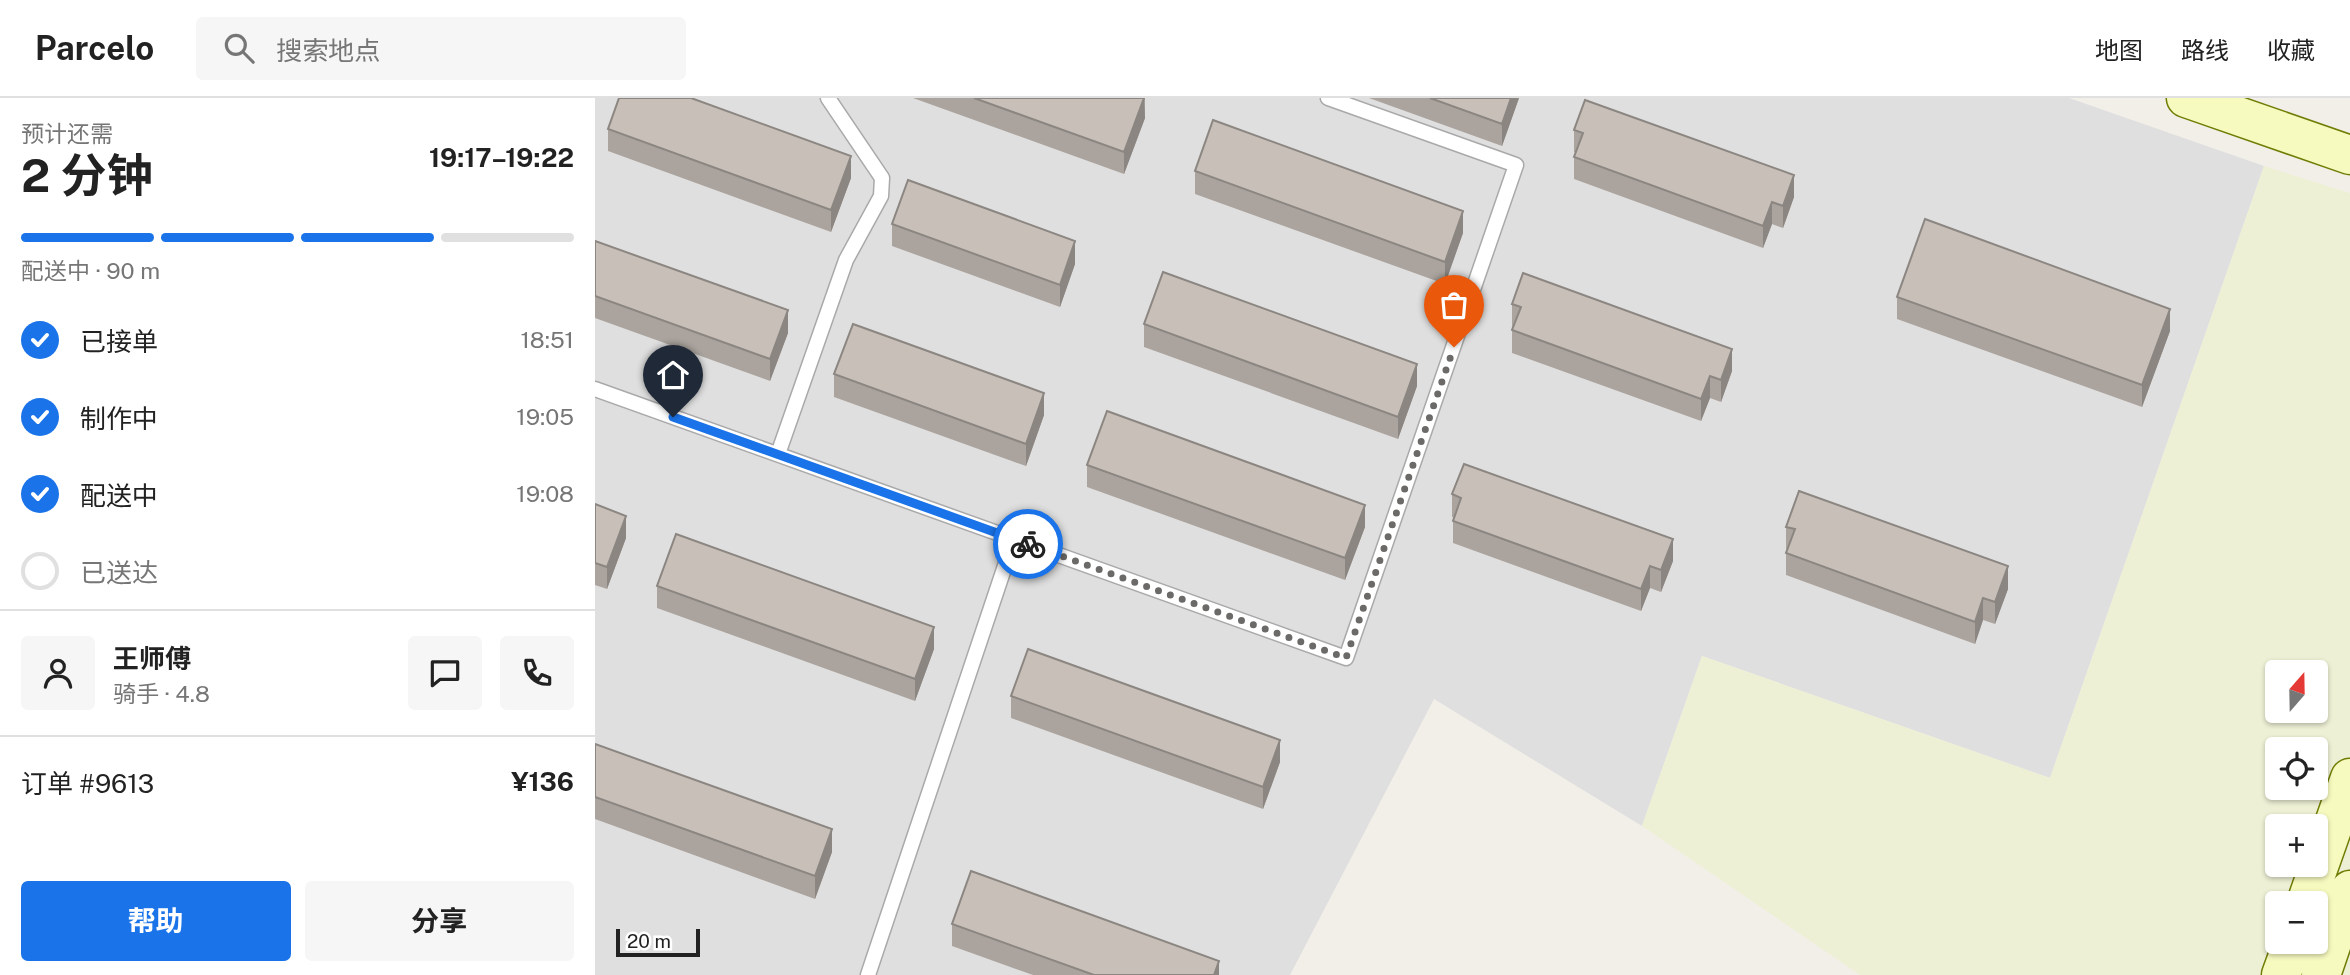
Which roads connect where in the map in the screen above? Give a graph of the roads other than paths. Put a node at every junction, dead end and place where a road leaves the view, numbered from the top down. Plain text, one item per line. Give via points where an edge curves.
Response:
1 (828, 98) edge
2 (1328, 98) edge
3 (2186, 98) edge
4 (2350, 155) edge
5 (595, 389) edge
6 (778, 454) junction
7 (1014, 539) junction
8 (2350, 778) edge
9 (2350, 890) edge
10 (2310, 891) edge
11 (2289, 954) edge
12 (868, 975) edge
13 (2281, 975) edge
14 (2321, 975) edge

1 - 6 lane via 882,178 881,196 846,260
2 - 7 lane via 1516,165 1346,658
3 - 4 street
5 - 6 lane
6 - 7 lane
7 - 12 lane
8 - 10 street
9 - 14 street
11 - 13 street

